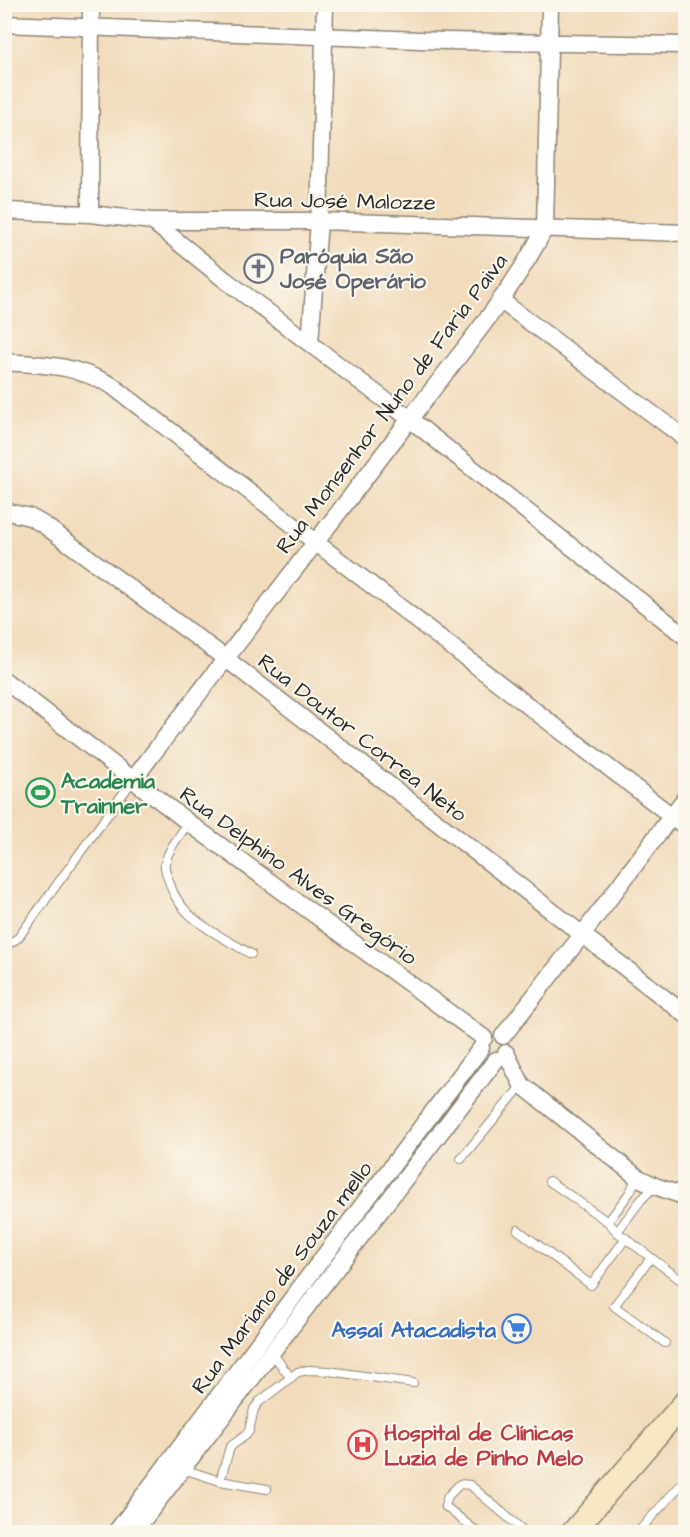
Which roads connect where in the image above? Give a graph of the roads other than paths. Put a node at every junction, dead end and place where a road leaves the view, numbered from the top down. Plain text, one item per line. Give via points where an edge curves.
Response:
1 (91, 4) edge
2 (325, 4) edge
3 (550, 4) edge
4 (4, 24) edge
5 (91, 28) junction
6 (324, 37) junction
7 (548, 43) junction
8 (686, 45) edge
9 (4, 211) edge
10 (90, 214) junction
11 (319, 220) junction
12 (152, 221) junction
13 (545, 228) junction
14 (686, 233) edge
15 (500, 300) junction
16 (310, 344) junction
17 (4, 362) edge
18 (410, 419) junction
19 (686, 439) edge
20 (4, 512) edge
21 (315, 542) junction
22 (686, 637) edge
23 (225, 658) junction
24 (4, 680) edge
25 (133, 780) junction
26 (686, 796) edge
27 (670, 816) junction
28 (189, 823) junction
29 (686, 827) edge
30 (582, 936) junction
31 (4, 946) edge
32 (251, 954) dead end
33 (686, 1015) edge
34 (503, 1036) junction
35 (483, 1043) junction
36 (501, 1057) junction
37 (522, 1084) junction
38 (461, 1159) dead end
39 (638, 1177) junction
40 (549, 1181) dead end
41 (655, 1186) junction
42 (686, 1197) edge
43 (609, 1222) junction
44 (518, 1230) dead end
45 (617, 1232) junction
46 (626, 1238) junction
47 (651, 1258) junction
48 (686, 1284) edge
49 (665, 1343) dead end
50 (272, 1353) junction
51 (291, 1378) junction
52 (413, 1383) dead end
53 (686, 1401) edge
54 (183, 1469) junction
55 (686, 1479) edge
56 (220, 1481) junction
57 (267, 1489) dead end
58 (116, 1533) edge
59 (134, 1533) edge
60 (477, 1533) edge
61 (525, 1533) edge
62 (573, 1533) edge
63 (638, 1533) edge

1 - 5 street
2 - 6 street
3 - 7 street, Rua Monsenhor Nuno de Faria Paiva
4 - 5 street
5 - 6 street
5 - 10 street
6 - 7 street
6 - 11 street
7 - 8 street
7 - 13 street, Rua Monsenhor Nuno de Faria Paiva
9 - 10 street, Rua José Malozze
10 - 12 street, Rua José Malozze
11 - 12 street, Rua José Malozze
11 - 13 street, Rua José Malozze
11 - 16 street
12 - 16 street
13 - 14 street, Rua José Malozze
13 - 15 street, Rua Monsenhor Nuno de Faria Paiva
15 - 18 street, Rua Monsenhor Nuno de Faria Paiva
15 - 19 street
16 - 18 street
17 - 21 street via 62,366 111,385
18 - 21 street, Rua Monsenhor Nuno de Faria Paiva
18 - 22 street
20 - 23 street, Rua Doutor Correa Neto via 30,517 44,525
21 - 23 street, Rua Monsenhor Nuno de Faria Paiva
21 - 27 street
23 - 25 street, Rua Monsenhor Nuno de Faria Paiva
23 - 30 street, Rua Doutor Correa Neto
24 - 25 street, Rua Delphino Alves Gregório
25 - 28 street, Rua Delphino Alves Gregório
25 - 31 lane via 18,938
26 - 27 street
27 - 29 street
27 - 30 street
28 - 32 lane via 175,840 164,865 172,894 200,924
28 - 35 street, Rua Delphino Alves Gregório
30 - 33 street, Rua Doutor Correa Neto
30 - 34 street
34 - 35 street via 493,1033
34 - 36 street via 508,1044
35 - 36 street via 486,1057
35 - 58 street, Rua Mariano de Souza mello
36 - 37 street
36 - 50 street, Rua Mariano de Souza mello
37 - 38 lane
37 - 39 street
39 - 41 street
39 - 43 lane
40 - 43 lane
41 - 42 street
41 - 45 lane
43 - 45 lane
44 - 46 lane via 591,1285
45 - 46 lane
46 - 47 lane
47 - 48 lane
47 - 49 lane via 614,1306
50 - 51 lane
50 - 54 street, Rua Mariano de Souza mello
51 - 52 lane via 309,1370
51 - 56 lane via 259,1402 249,1431 230,1447
53 - 62 street
54 - 56 lane
54 - 59 street, Rua Mariano de Souza mello
55 - 63 lane
56 - 57 lane
60 - 61 lane via 445,1506 448,1496 460,1484 470,1485

